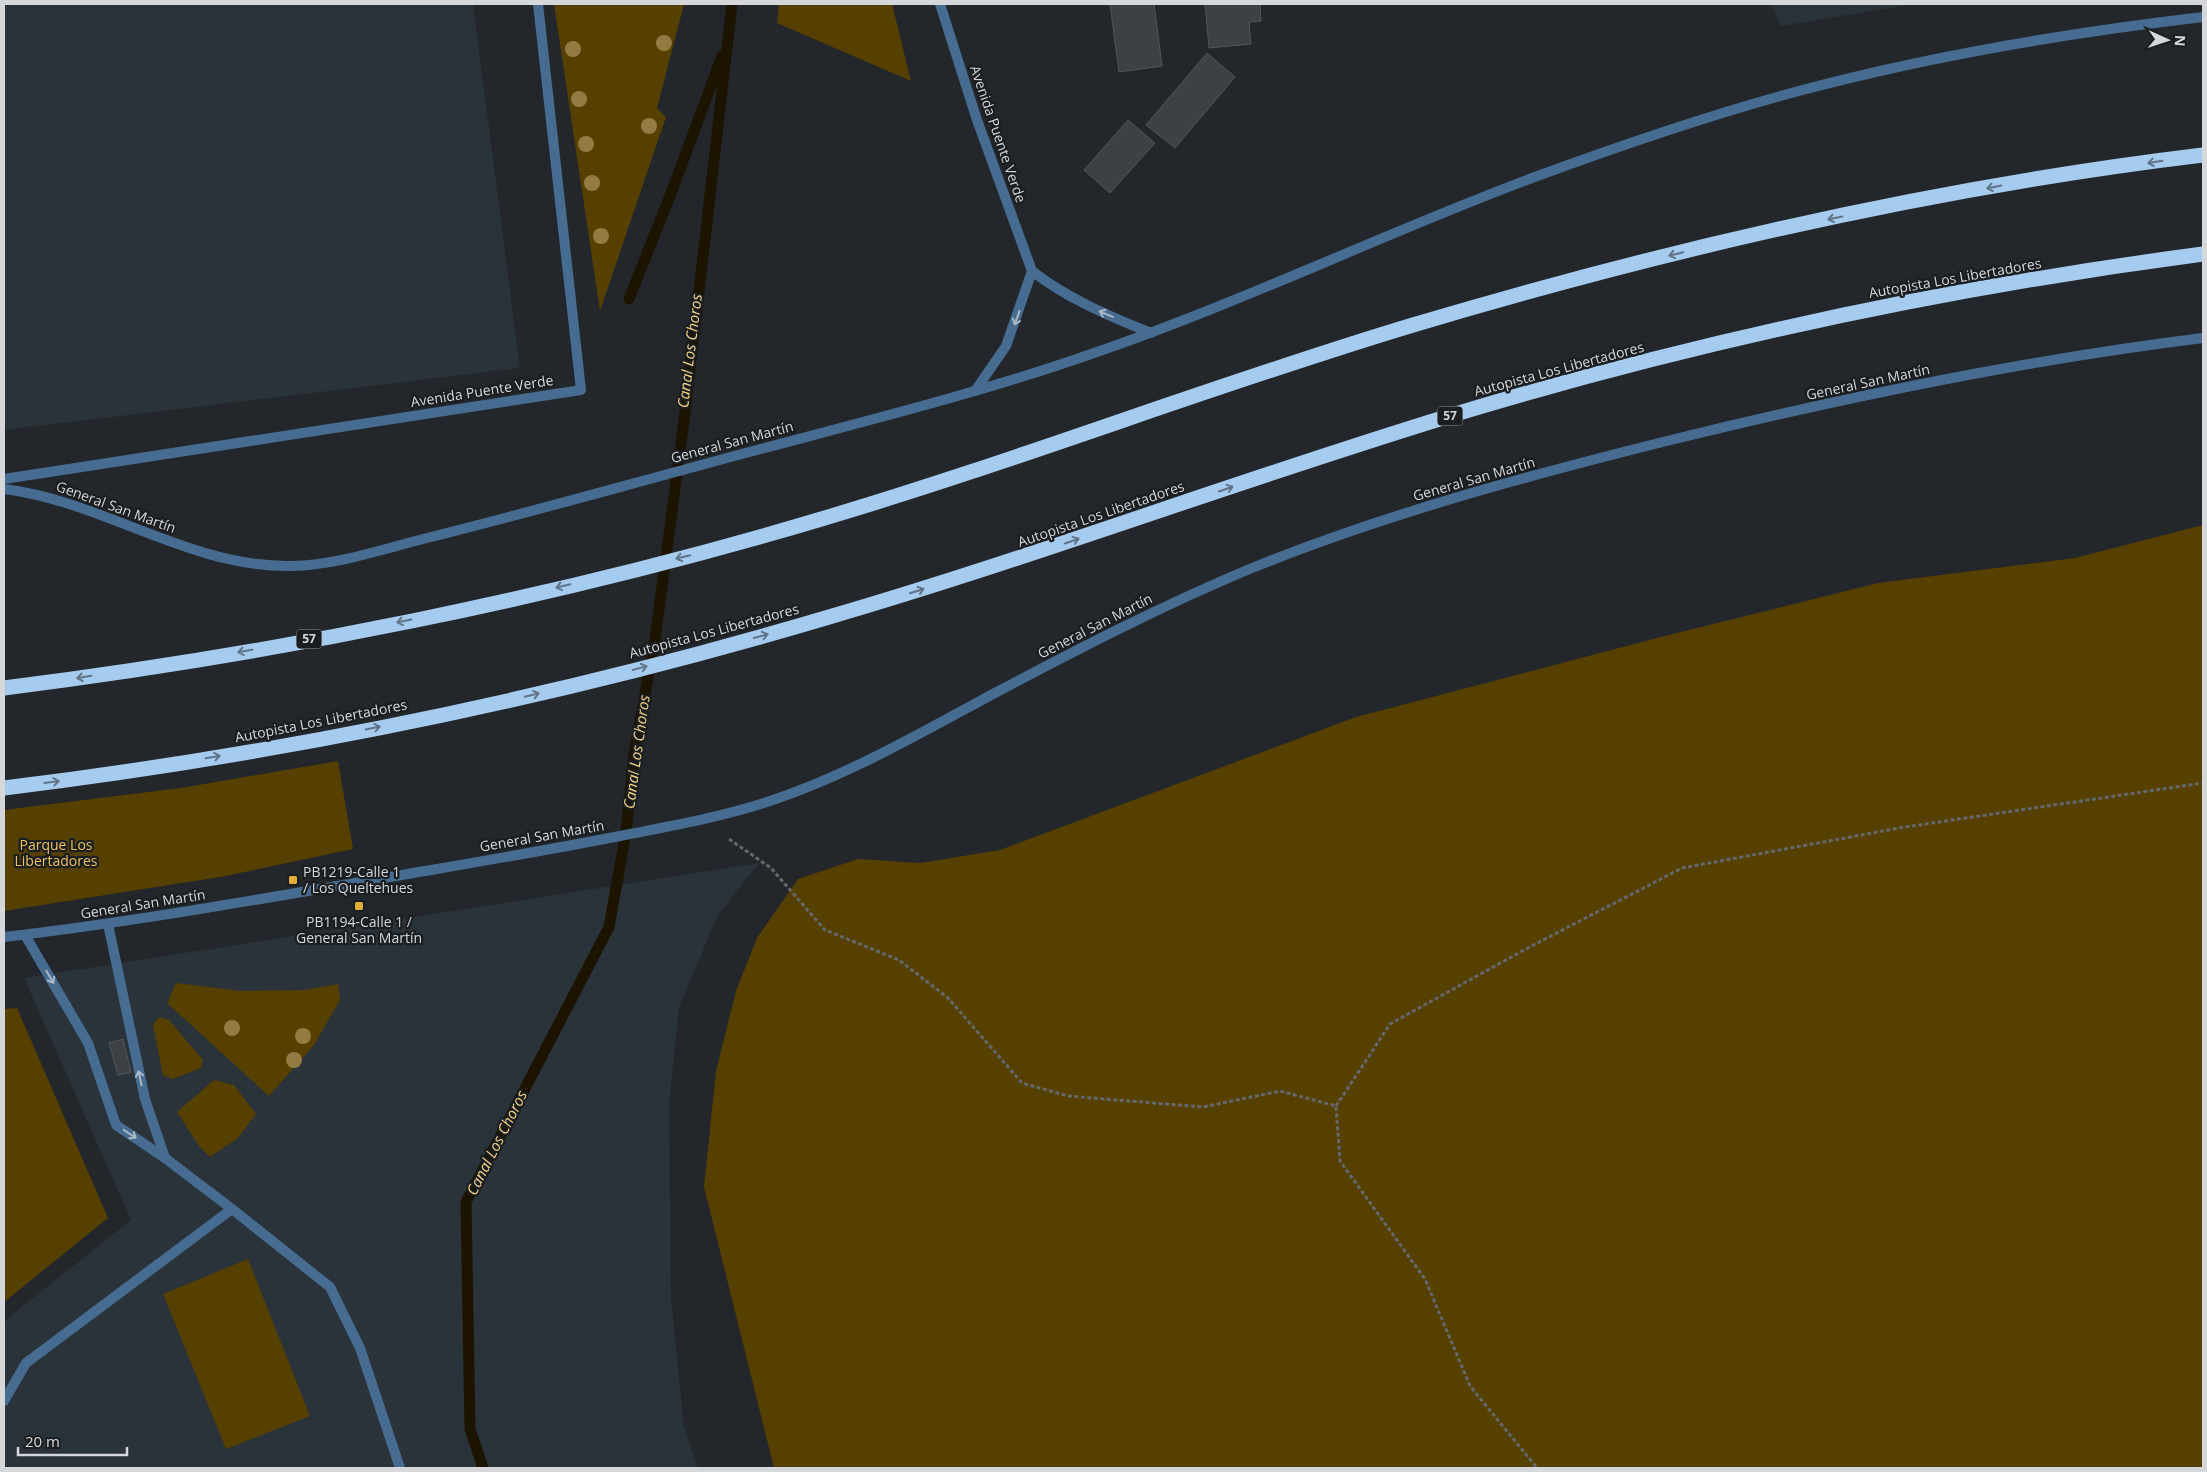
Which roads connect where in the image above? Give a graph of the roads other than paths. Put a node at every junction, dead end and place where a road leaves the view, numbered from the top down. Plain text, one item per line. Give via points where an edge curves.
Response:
1 (538, 4) edge
2 (940, 4) edge
3 (2203, 17) edge
4 (2203, 155) edge
5 (2203, 254) edge
6 (1032, 272) junction
7 (1151, 333) junction
8 (2203, 338) edge
9 (975, 391) junction
10 (4, 479) edge
11 (4, 489) edge
12 (4, 688) edge
13 (4, 788) edge
14 (108, 924) junction
15 (25, 935) junction
16 (4, 937) edge
17 (165, 1158) junction
18 (232, 1208) junction
19 (4, 1401) edge
20 (400, 1468) edge

1 - 10 street, Avenida Puente Verde via 580,390
2 - 6 street, Avenida Puente Verde via 976,120
3 - 7 street, General San Martín via 2124,26 1944,57 1796,92 1708,117 1530,178
4 -> 12 highway, 57 via 2016,183 1859,213 1709,246 1560,284 1412,325 934,484 730,545 610,575 353,632
13 -> 5 highway, Autopista Los Libertadores / 57 via 294,744 593,680 821,620 927,588 1354,445 1610,370 1867,310 2124,264
7 -> 6 street via 1081,303
6 -> 9 street via 1006,346
7 - 9 street, General San Martín
8 - 14 street, General San Martín via 2080,356 1856,397 1562,468 1386,519 1253,568 1121,627 876,757 768,802 703,820 566,847
9 - 11 street, General San Martín via 358,555 298,566 266,566 196,551 68,503 39,494
14 - 15 street, General San Martín
17 -> 14 street via 145,1099
15 - 16 street, General San Martín
15 -> 17 street via 88,1043 116,1125
17 - 18 street
18 - 19 street via 26,1363
18 - 20 street via 330,1287 360,1348

